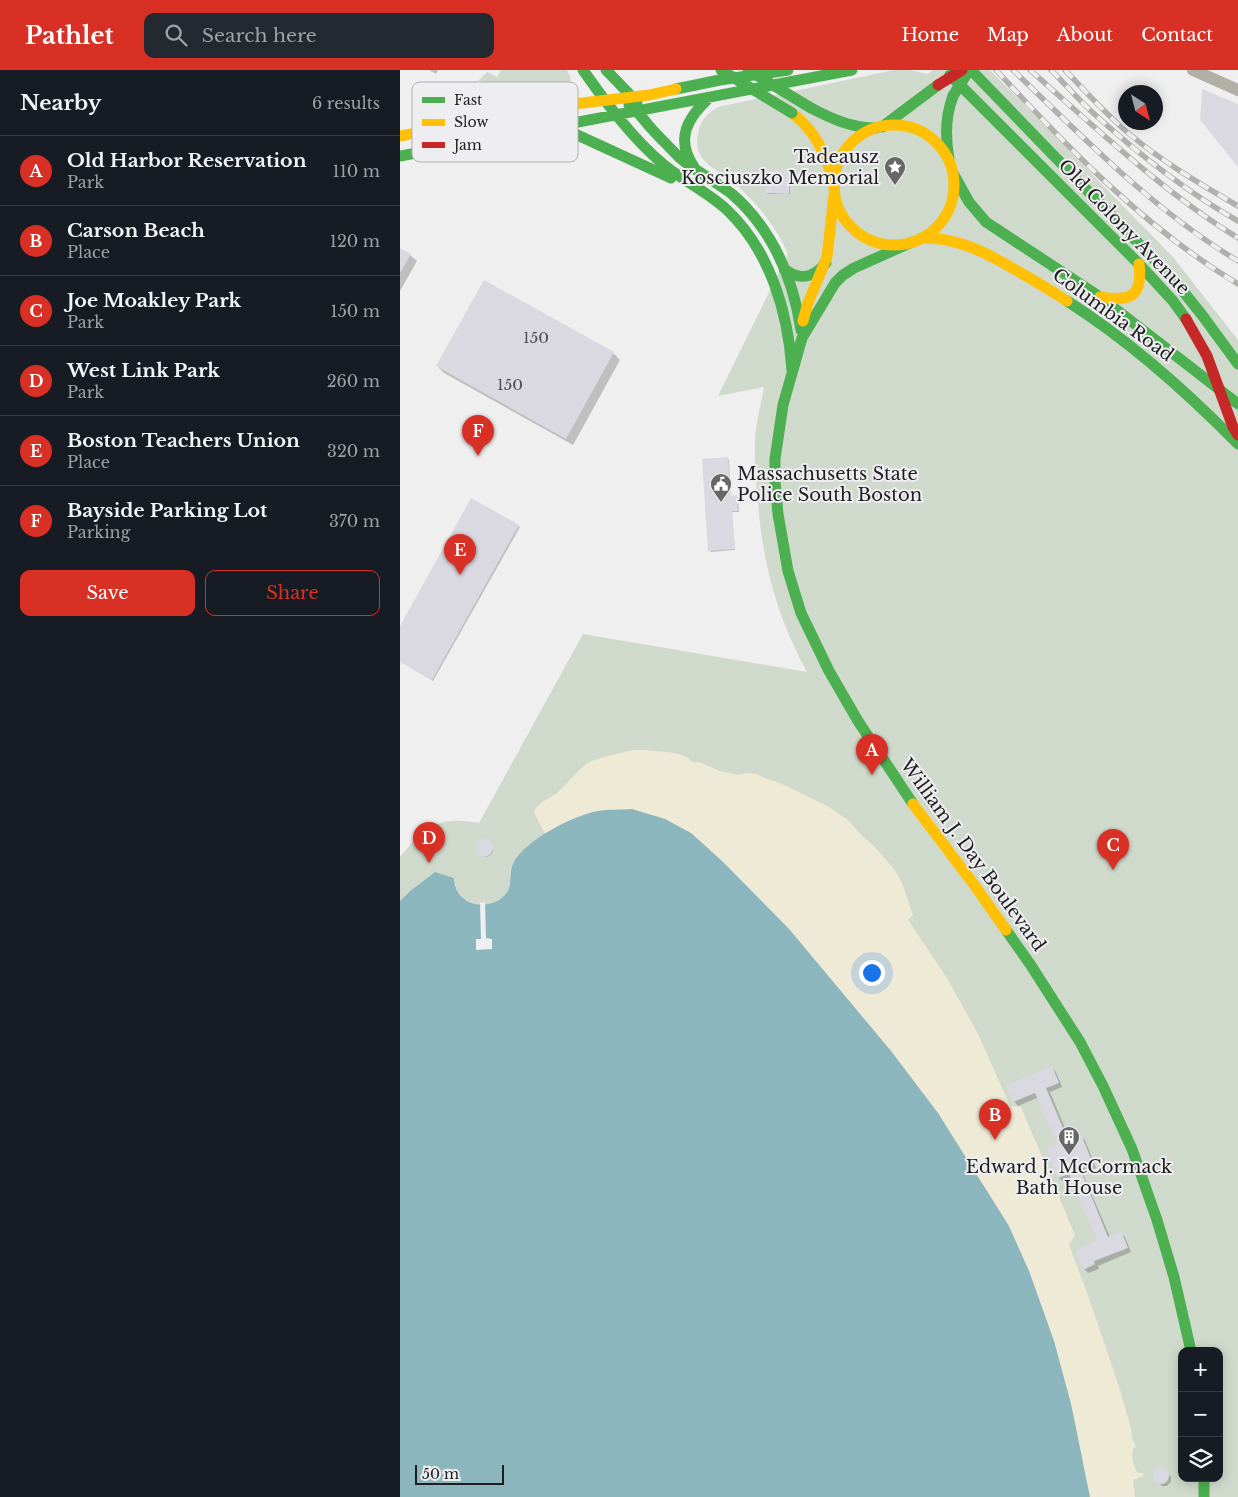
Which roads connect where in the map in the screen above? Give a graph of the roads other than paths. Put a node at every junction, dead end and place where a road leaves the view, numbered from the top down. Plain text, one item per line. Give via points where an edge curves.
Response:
1 (581, 70) edge
2 (606, 70) edge
3 (721, 70) edge
4 (748, 70) edge
5 (852, 70) edge
6 (945, 70) edge
7 (962, 70) edge
8 (970, 70) edge
9 (1193, 70) edge
10 (773, 71) edge
11 (790, 74) edge
12 (578, 83) edge
13 (775, 84) junction
14 (1238, 90) edge
15 (631, 97) junction
16 (710, 97) junction
17 (605, 100) junction
18 (578, 103) edge
19 (654, 108) junction
20 (637, 112) junction
21 (618, 115) junction
22 (578, 122) edge
23 (880, 127) junction
24 (578, 135) edge
25 (952, 169) junction
26 (696, 170) junction
27 (834, 185) junction
28 (712, 197) junction
29 (916, 240) junction
30 (826, 263) junction
31 (1139, 264) junction
32 (784, 269) junction
33 (1100, 297) junction
34 (802, 338) junction
35 (1238, 364) edge
36 (792, 372) junction
37 (1220, 389) junction
38 (1238, 404) edge
39 (1238, 435) edge
40 (1238, 444) edge
41 (1190, 1347) edge
42 (1204, 1482) edge
43 (1204, 1497) edge

1 - 12 main road
1 - 17 main road
2 - 15 main road
3 - 27 main road, bridge via 809,126 817,138
4 - 23 main road, bridge via 833,120 868,129
5 - 11 main road
6 - 31 main road, Old Colony Avenue
7 - 23 main road, bridge
8 - 25 main road, Columbia Road, bridge via 953,96 945,127
8 - 35 main road, Old Colony Avenue via 1174,280
9 - 14 street
10 - 11 main road
10 - 13 main road
10 - 15 main road
11 - 13 main road
13 - 16 main road
15 - 17 main road
15 - 19 main road via 643,106
16 - 19 main road
16 - 26 main road via 691,116 685,132 686,153
17 - 18 main road
17 - 20 main road, William J. Day Boulevard via 623,102
17 - 21 main road, William J. Day Boulevard
19 - 20 main road
20 - 21 main road
20 - 26 main road, William J. Day Boulevard via 673,152
21 - 22 main road
21 - 28 main road, William J. Day Boulevard via 664,164
23 - 25 main road via 901,126 923,133 944,151
23 - 27 main road via 861,136 848,148 838,164
24 - 28 main road
25 - 29 main road via 954,190 948,211 939,225
25 - 33 main road, Columbia Road via 969,202 986,222
26 - 32 main road, William J. Day Boulevard via 749,211
27 - 29 main road via 840,210 857,232 883,244 897,245
27 - 30 main road, William J. Day Boulevard
28 - 36 main road, William J. Day Boulevard via 743,227 770,271 786,327
29 - 34 main road, William J. Day Boulevard via 842,275
29 - 40 main road, Columbia Road via 939,238 977,250 1068,300 1146,358
30 - 32 main road via 808,277 794,276
30 - 34 main road, William J. Day Boulevard via 807,306
31 - 33 main road via 1140,283 1131,296 1116,300
31 - 37 main road, Old Colony Avenue via 1186,319 1207,356
32 - 34 main road, William J. Day Boulevard via 798,310
33 - 37 main road, Columbia Road
34 - 36 main road, William J. Day Boulevard
36 - 41 main road, William J. Day Boulevard via 777,443 776,486 784,552 804,621 833,679 881,758 1010,934 1080,1042 1132,1149 1158,1220
37 - 38 main road, Columbia Road
37 - 39 main road, Old Colony Avenue
42 - 43 main road

